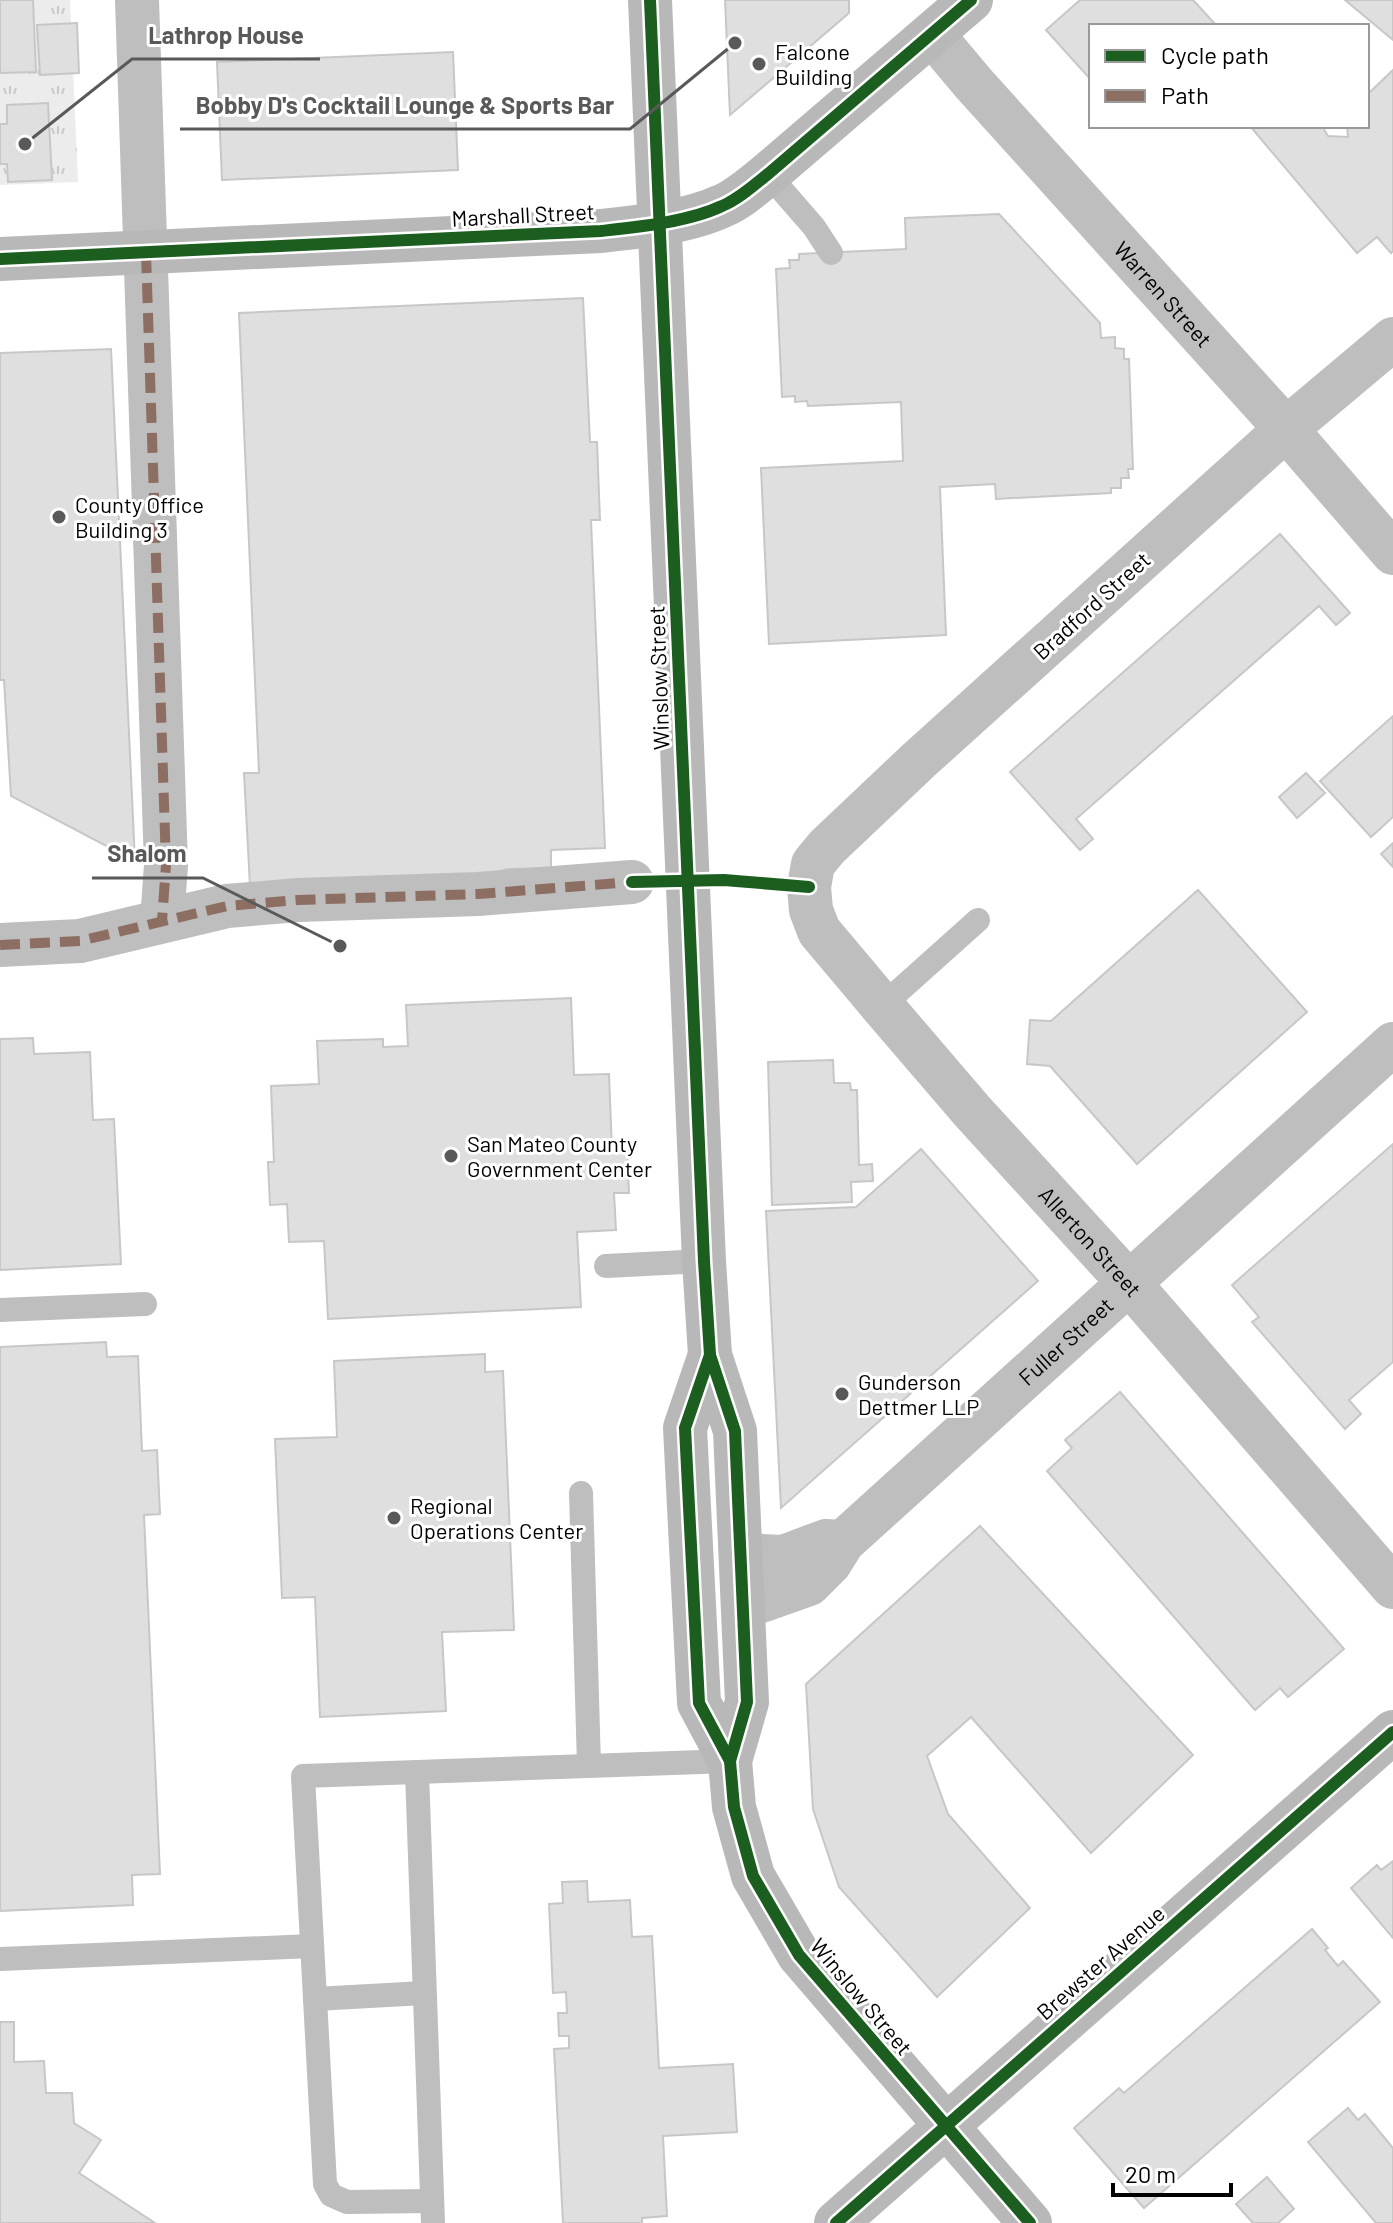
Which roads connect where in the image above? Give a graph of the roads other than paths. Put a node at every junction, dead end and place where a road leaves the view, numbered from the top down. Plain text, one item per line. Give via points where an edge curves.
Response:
1 (137, 0) edge
2 (650, 0) edge
3 (971, 0) edge
4 (932, 34) junction
5 (768, 174) junction
6 (659, 224) junction
7 (146, 253) junction
8 (831, 253) dead end
9 (0, 259) edge
10 (1393, 339) edge
11 (1286, 429) junction
12 (1393, 553) edge
13 (632, 882) dead end
14 (809, 887) joint
15 (978, 920) dead end
16 (162, 921) junction
17 (0, 945) edge
18 (882, 1006) junction
19 (1393, 1044) edge
20 (704, 1261) junction
21 (606, 1266) dead end
22 (1130, 1284) junction
23 (145, 1304) dead end
24 (0, 1310) edge
25 (710, 1355) junction
26 (581, 1493) dead end
27 (843, 1542) junction
28 (741, 1555) junction
29 (1393, 1587) edge
30 (744, 1607) junction
31 (1393, 1732) edge
32 (730, 1761) junction
33 (589, 1765) junction
34 (417, 1772) junction
35 (312, 1946) junction
36 (0, 1959) edge
37 (424, 1993) junction
38 (315, 1999) junction
39 (947, 2125) junction
40 (432, 2212) edge
41 (836, 2223) edge
42 (1030, 2223) edge

1 - 7 street
2 - 6 street, Winslow Street
3 - 4 street, Marshall Street
4 - 5 street, Marshall Street
4 - 11 street, Warren Street
5 - 6 street, Marshall Street via 722,207
5 - 8 lane
6 - 7 street, Marshall Street
6 - 20 street, Winslow Street
7 - 9 street, Marshall Street
7 - 16 street via 166,865
10 - 11 street, Bradford Street
11 - 12 street, Warren Street
11 - 14 street, Bradford Street via 827,847 813,864
13 - 16 street via 298,900 227,906
14 - 18 street, Allerton Street via 819,931
15 - 18 lane
16 - 17 street via 80,941
18 - 22 street, Allerton Street
19 - 22 street, Fuller Street
20 - 21 lane
20 - 25 street, Winslow Street
22 - 27 street, Fuller Street
22 - 29 street, Allerton Street
23 - 24 lane
25 - 28 street, Winslow Street via 735,1431
25 - 32 street, Winslow Street via 685,1428 699,1703
26 - 33 lane
27 - 28 street via 826,1541 783,1557
27 - 30 street, Fuller Street via 809,1584
28 - 30 street, Winslow Street
30 - 32 street, Winslow Street via 747,1702
31 - 39 street, Brewster Avenue
32 - 33 lane
32 - 39 street, Winslow Street via 734,1807 753,1876 799,1955
33 - 34 lane
34 - 35 lane via 303,1776
34 - 37 lane
35 - 36 lane
35 - 38 lane
37 - 38 lane
37 - 40 lane
38 - 40 lane via 325,2184 331,2195 347,2202
39 - 41 street, Brewster Avenue
39 - 42 street, Winslow Street

